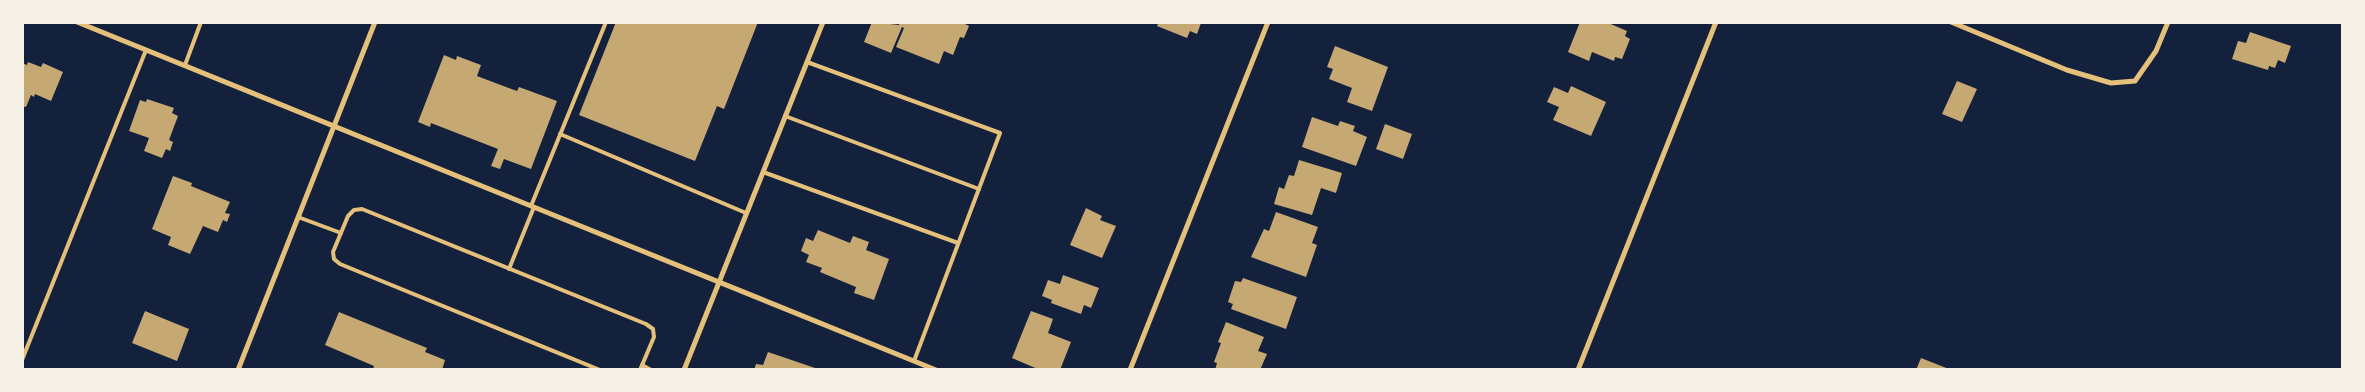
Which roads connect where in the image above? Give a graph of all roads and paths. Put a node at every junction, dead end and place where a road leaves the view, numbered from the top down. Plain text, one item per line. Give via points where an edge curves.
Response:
1 (77, 22) edge
2 (201, 22) edge
3 (606, 22) edge
4 (823, 22) edge
5 (1268, 22) edge
6 (1716, 22) edge
7 (1951, 22) edge
8 (2168, 22) edge
9 (374, 23) edge
10 (146, 50) junction
11 (807, 62) junction
12 (185, 65) junction
13 (786, 116) junction
14 (335, 124) junction
15 (560, 134) junction
16 (763, 172) junction
17 (979, 189) junction
18 (533, 206) junction
19 (746, 213) junction
20 (298, 216) junction
21 (341, 233) junction
22 (958, 243) junction
23 (509, 268) junction
24 (718, 284) junction
25 (22, 360) edge
26 (914, 361) junction
27 (641, 368) edge
28 (238, 370) edge
29 (600, 370) edge
30 (651, 370) edge
31 (684, 370) edge
32 (936, 370) edge
33 (1130, 370) edge
34 (1578, 370) edge

1 - 10 street
2 - 12 lane
3 - 15 lane
4 - 11 street
5 - 33 street
6 - 34 street
7 - 8 street via 2067,70 2111,83 2135,80 2156,51
9 - 14 street
10 - 12 street
10 - 25 lane
11 - 13 street
11 - 17 lane via 1000,133
12 - 14 street
13 - 16 street
13 - 17 lane
14 - 18 street
14 - 20 street
15 - 18 lane
15 - 19 lane
16 - 19 street
16 - 22 lane
17 - 22 lane
18 - 23 lane
18 - 24 street
19 - 24 street
20 - 21 lane
20 - 28 street
21 - 23 lane via 348,216 354,210 362,209
21 - 29 lane via 333,252 334,259 340,264
22 - 26 lane
23 - 27 lane via 654,329 654,337
24 - 26 street
24 - 31 street
26 - 32 street
27 - 30 lane

